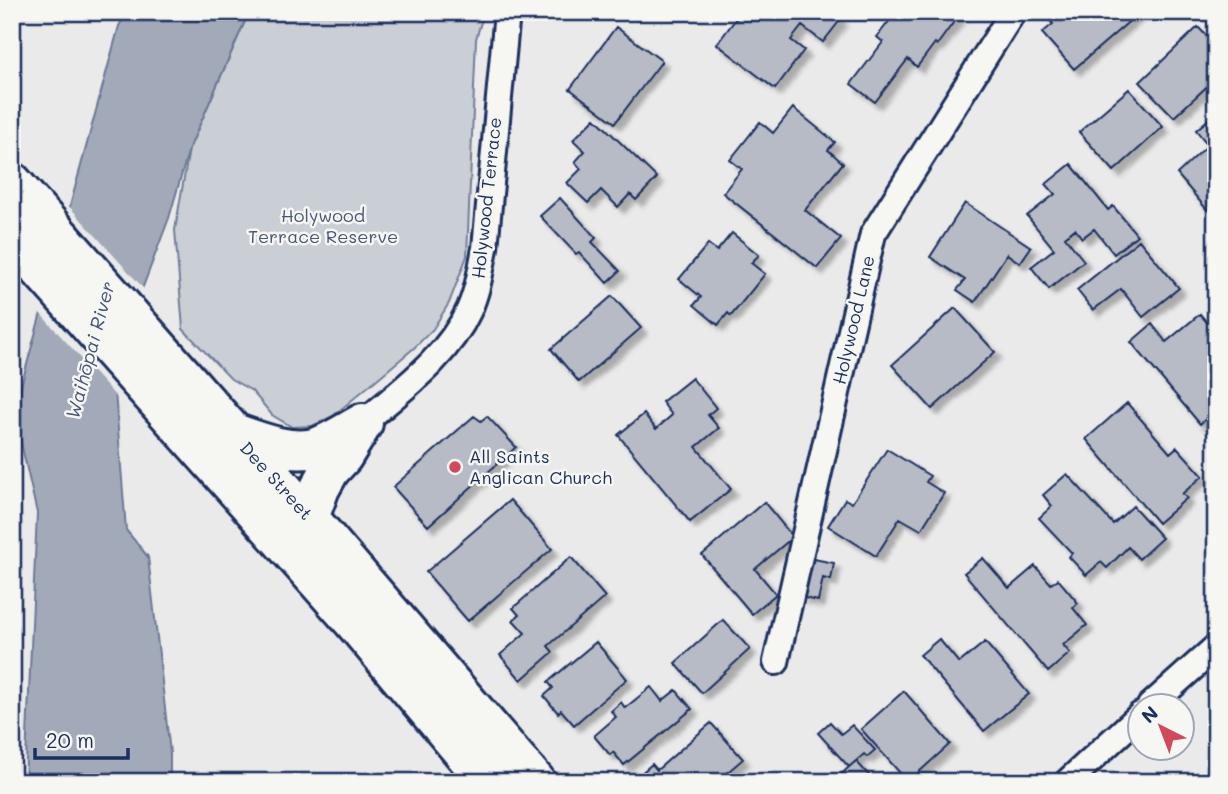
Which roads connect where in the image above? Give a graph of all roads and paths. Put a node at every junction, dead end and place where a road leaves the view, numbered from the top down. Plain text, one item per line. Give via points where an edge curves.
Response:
1 (507, 12) edge
2 (1013, 12) edge
3 (12, 182) edge
4 (25, 234) edge
5 (363, 424) junction
6 (234, 433) junction
7 (309, 518) junction
8 (1216, 647) edge
9 (776, 662) dead end
10 (1166, 692) edge
11 (1126, 728) edge
12 (488, 782) edge
13 (537, 782) edge
14 (1067, 782) edge

1 - 5 street, Holywood Terrace via 479,283 457,333 442,352
2 - 9 street, Holywood Lane via 873,234
3 - 4 main road, Dee Street
4 - 6 main road, Dee Street via 194,388
4 - 12 main road, Dee Street via 181,426
5 - 6 main road via 311,449 288,449
5 - 7 main road via 330,470
6 - 7 main road, Dee Street
7 - 13 main road, Dee Street
8 - 10 street
11 - 14 street

